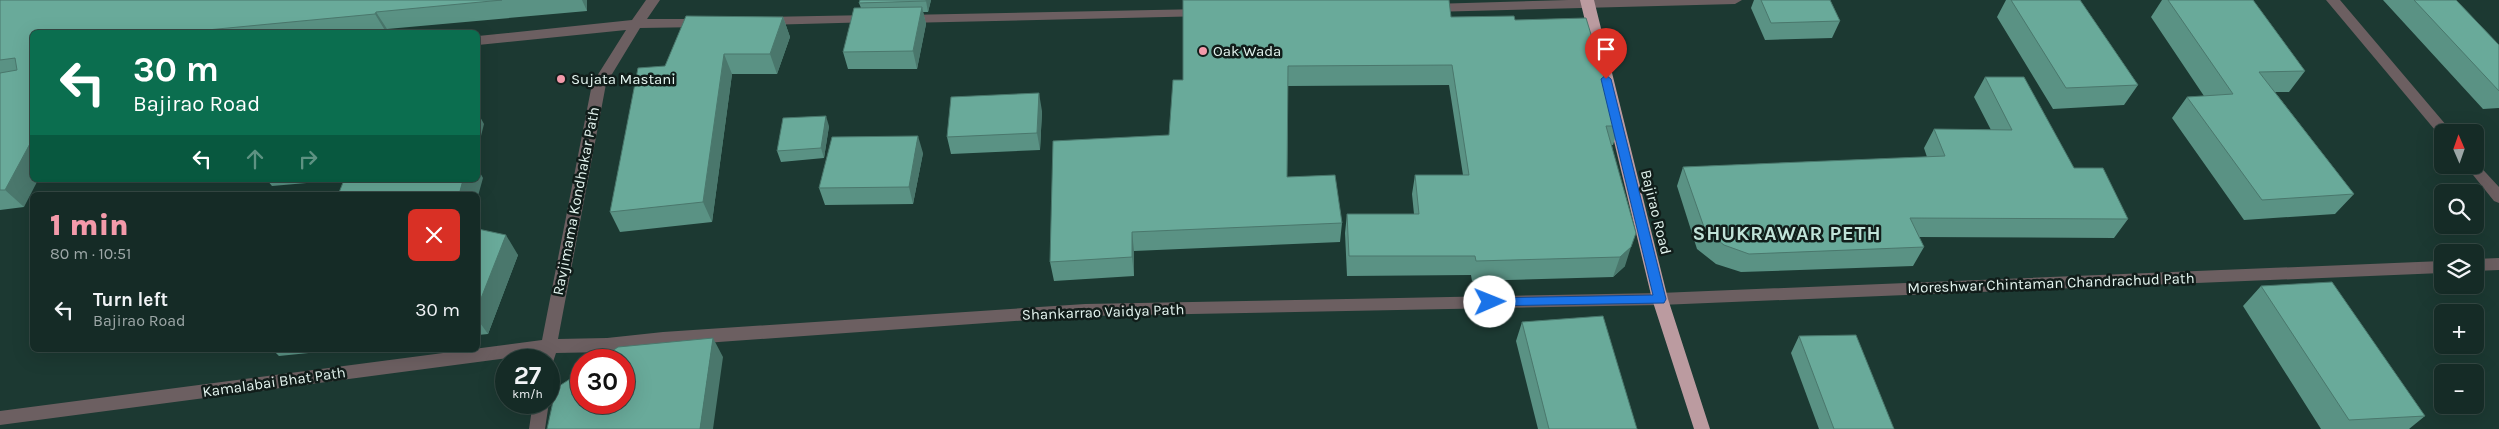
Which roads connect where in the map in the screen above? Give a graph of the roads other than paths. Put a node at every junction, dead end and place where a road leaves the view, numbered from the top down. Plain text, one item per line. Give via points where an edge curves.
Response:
1 (653, 0) edge
2 (1734, 0) edge
3 (2333, 0) edge
4 (1587, 3) edge
5 (1418, 8) edge
6 (1218, 12) edge
7 (718, 22) edge
8 (748, 22) edge
9 (638, 24) junction
10 (480, 40) edge
11 (2438, 124) edge
12 (2480, 174) edge
13 (2499, 197) edge
14 (2499, 264) edge
15 (2484, 265) edge
16 (2434, 267) edge
17 (1660, 299) junction
18 (548, 349) edge
19 (560, 351) edge
20 (495, 359) edge
21 (540, 414) edge
22 (0, 418) edge
23 (537, 429) edge
24 (1702, 429) edge

1 - 9 street, Ravjimama Kondhakar Path
2 - 4 street
3 - 11 street
4 - 5 street
4 - 17 highway, Bajirao Road
6 - 8 street
7 - 9 street
9 - 10 street
9 - 18 street, Ravjimama Kondhakar Path via 599,84
12 - 13 street
14 - 15 street
16 - 17 street, Moreshwar Chintaman Chandrachud Path
17 - 19 street, Shankarrao Vaidya Path via 1085,310 607,345
17 - 24 highway, Bajirao Road
20 - 22 street, Kamalabai Bhat Path
21 - 23 street

